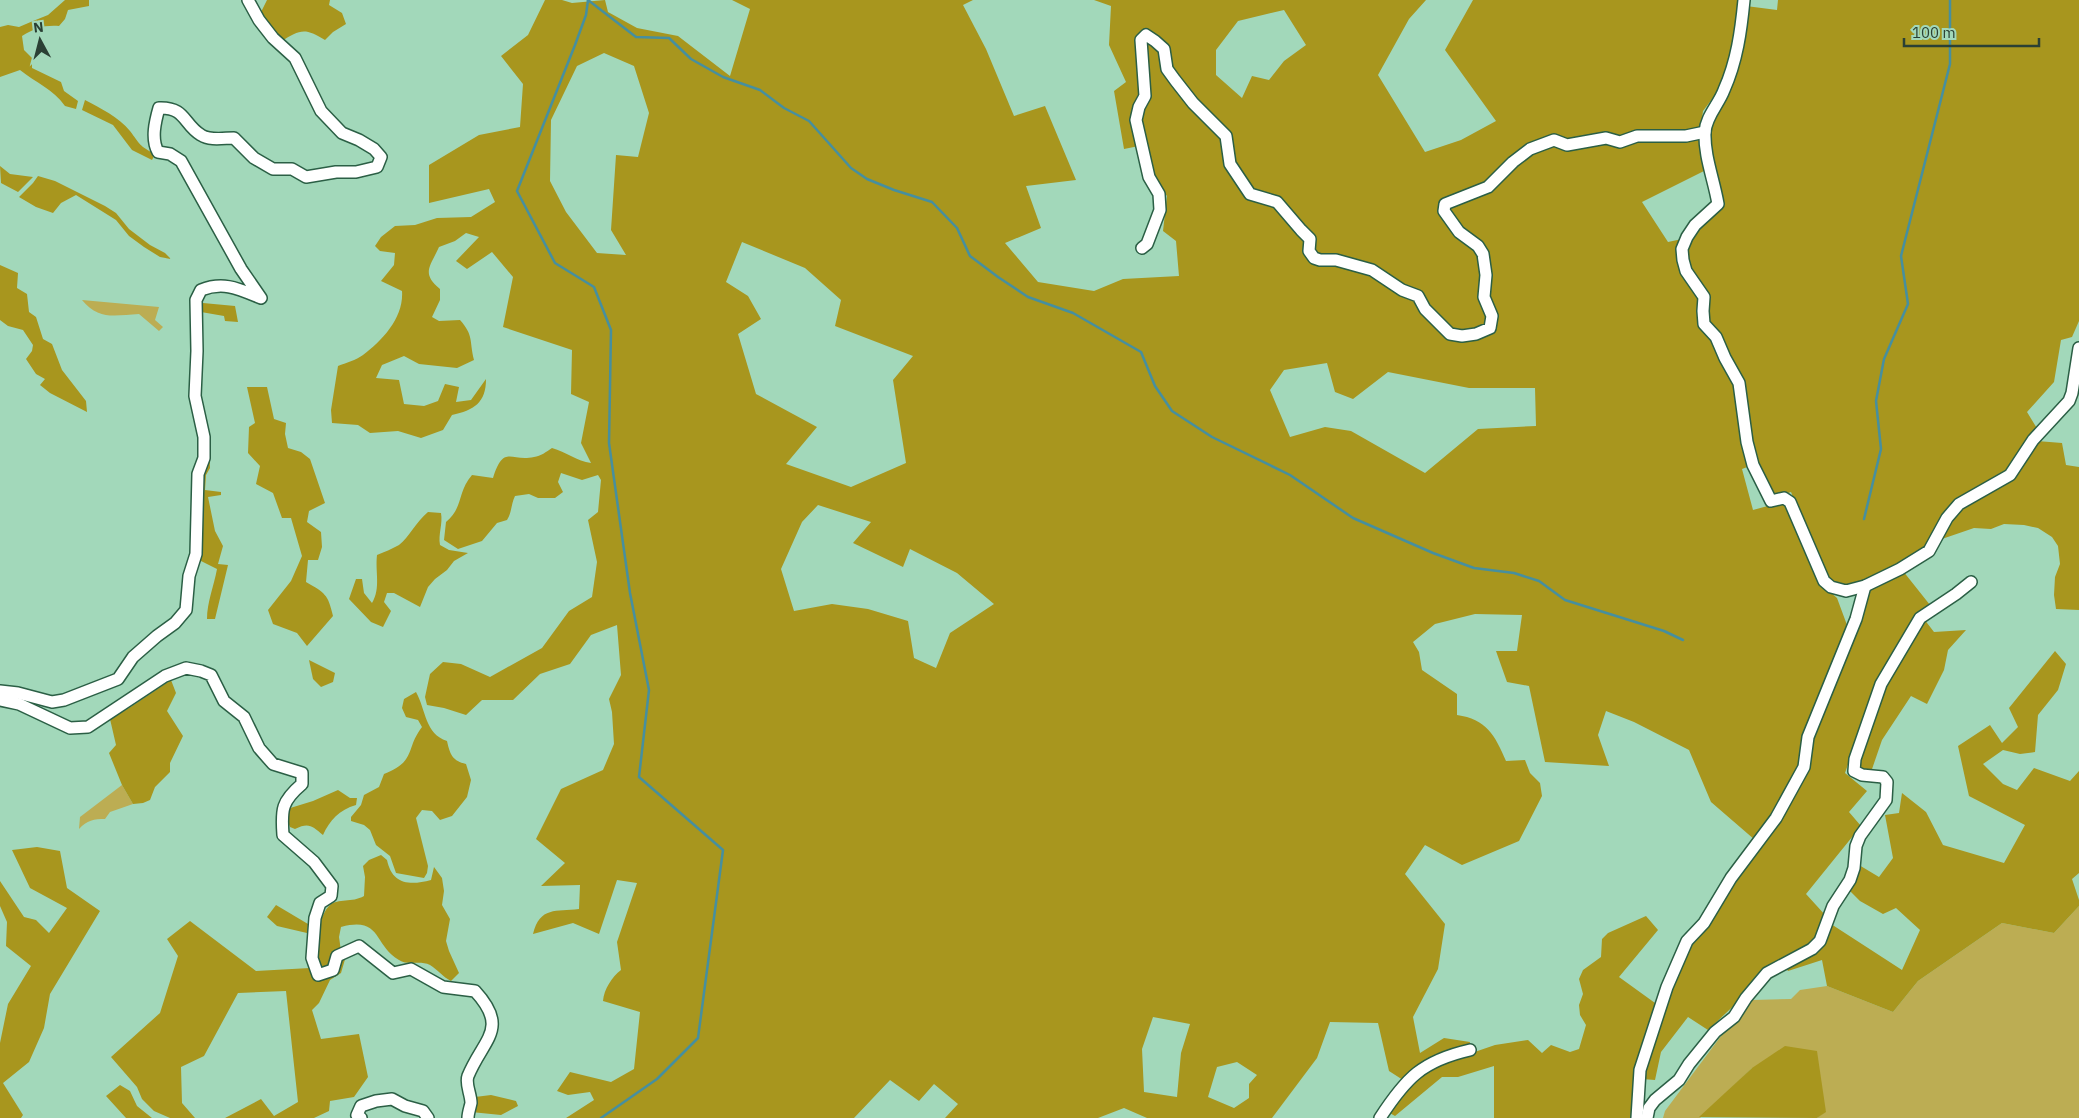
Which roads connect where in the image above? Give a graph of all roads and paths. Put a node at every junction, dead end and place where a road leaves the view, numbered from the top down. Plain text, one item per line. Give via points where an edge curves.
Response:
1 (248, 0) edge
2 (1744, 0) edge
3 (1705, 132) junction
4 (1142, 248) dead end
5 (2079, 348) edge
6 (1971, 582) dead end
7 (1865, 586) junction
8 (0, 692) edge
9 (0, 700) edge
10 (1470, 1050) dead end
11 (361, 1118) edge
12 (428, 1118) edge
13 (468, 1118) edge
14 (1380, 1118) edge
15 (1637, 1118) edge
16 (1647, 1118) edge

1 - 8 street via 273,38 294,58 322,111 342,132 374,149 381,157 377,167 356,172 306,177 292,169 273,170 254,158 234,138 201,136 181,114 171,108 159,108 154,145 158,152 170,154 180,161 261,298 215,284 201,290 196,300 195,396 204,436 204,458 198,474 196,554 189,576 186,610 133,657 118,678 52,702
2 - 3 street via 1734,63
3 - 4 street via 1686,136 1637,136 1620,142 1606,138 1567,145 1554,140 1543,143 1513,162 1488,187 1445,204 1444,211 1459,232 1478,246 1483,254 1484,297 1492,316 1490,328 1476,334 1450,334 1425,309 1418,296 1402,290 1372,270 1314,258 1309,251 1310,238 1277,202 1250,194 1230,164 1226,136 1193,103 1167,69 1164,49 1146,35 1141,40 1145,96 1138,107 1136,120 1149,177 1160,194 1160,210 1148,244
3 - 7 street via 1718,204 1687,237 1682,260 1704,297 1704,324 1716,337 1739,383 1746,442 1753,465 1772,500 1784,498 1790,502 1824,581 1831,587 1846,591
5 - 7 street via 2069,401 2033,440 2010,475 1959,504 1947,518 1929,551
6 - 16 street via 1920,618 1880,684 1854,771 1883,777 1887,782 1886,800 1860,836 1850,880 1833,906 1820,941 1812,949 1767,973 1734,1017 1715,1032 1679,1080 1655,1100
7 - 15 street via 1856,619 1808,737 1804,767 1776,818 1731,878 1704,923 1687,941 1670,980 1640,1070
9 - 13 street via 19,704 70,728 88,727 165,676 186,668 211,675 224,701 244,717 258,748 273,764 302,773 302,784 286,801 281,812 283,834 314,862 332,886 331,896 320,902 315,918 312,958 318,975 332,970 337,956 359,946 392,973 411,969 443,986 475,990 487,1004 492,1018 491,1034 467,1078 471,1103
10 - 14 street via 1425,1066 1406,1081
11 - 12 street via 357,1115 361,1106 392,1099 424,1111

